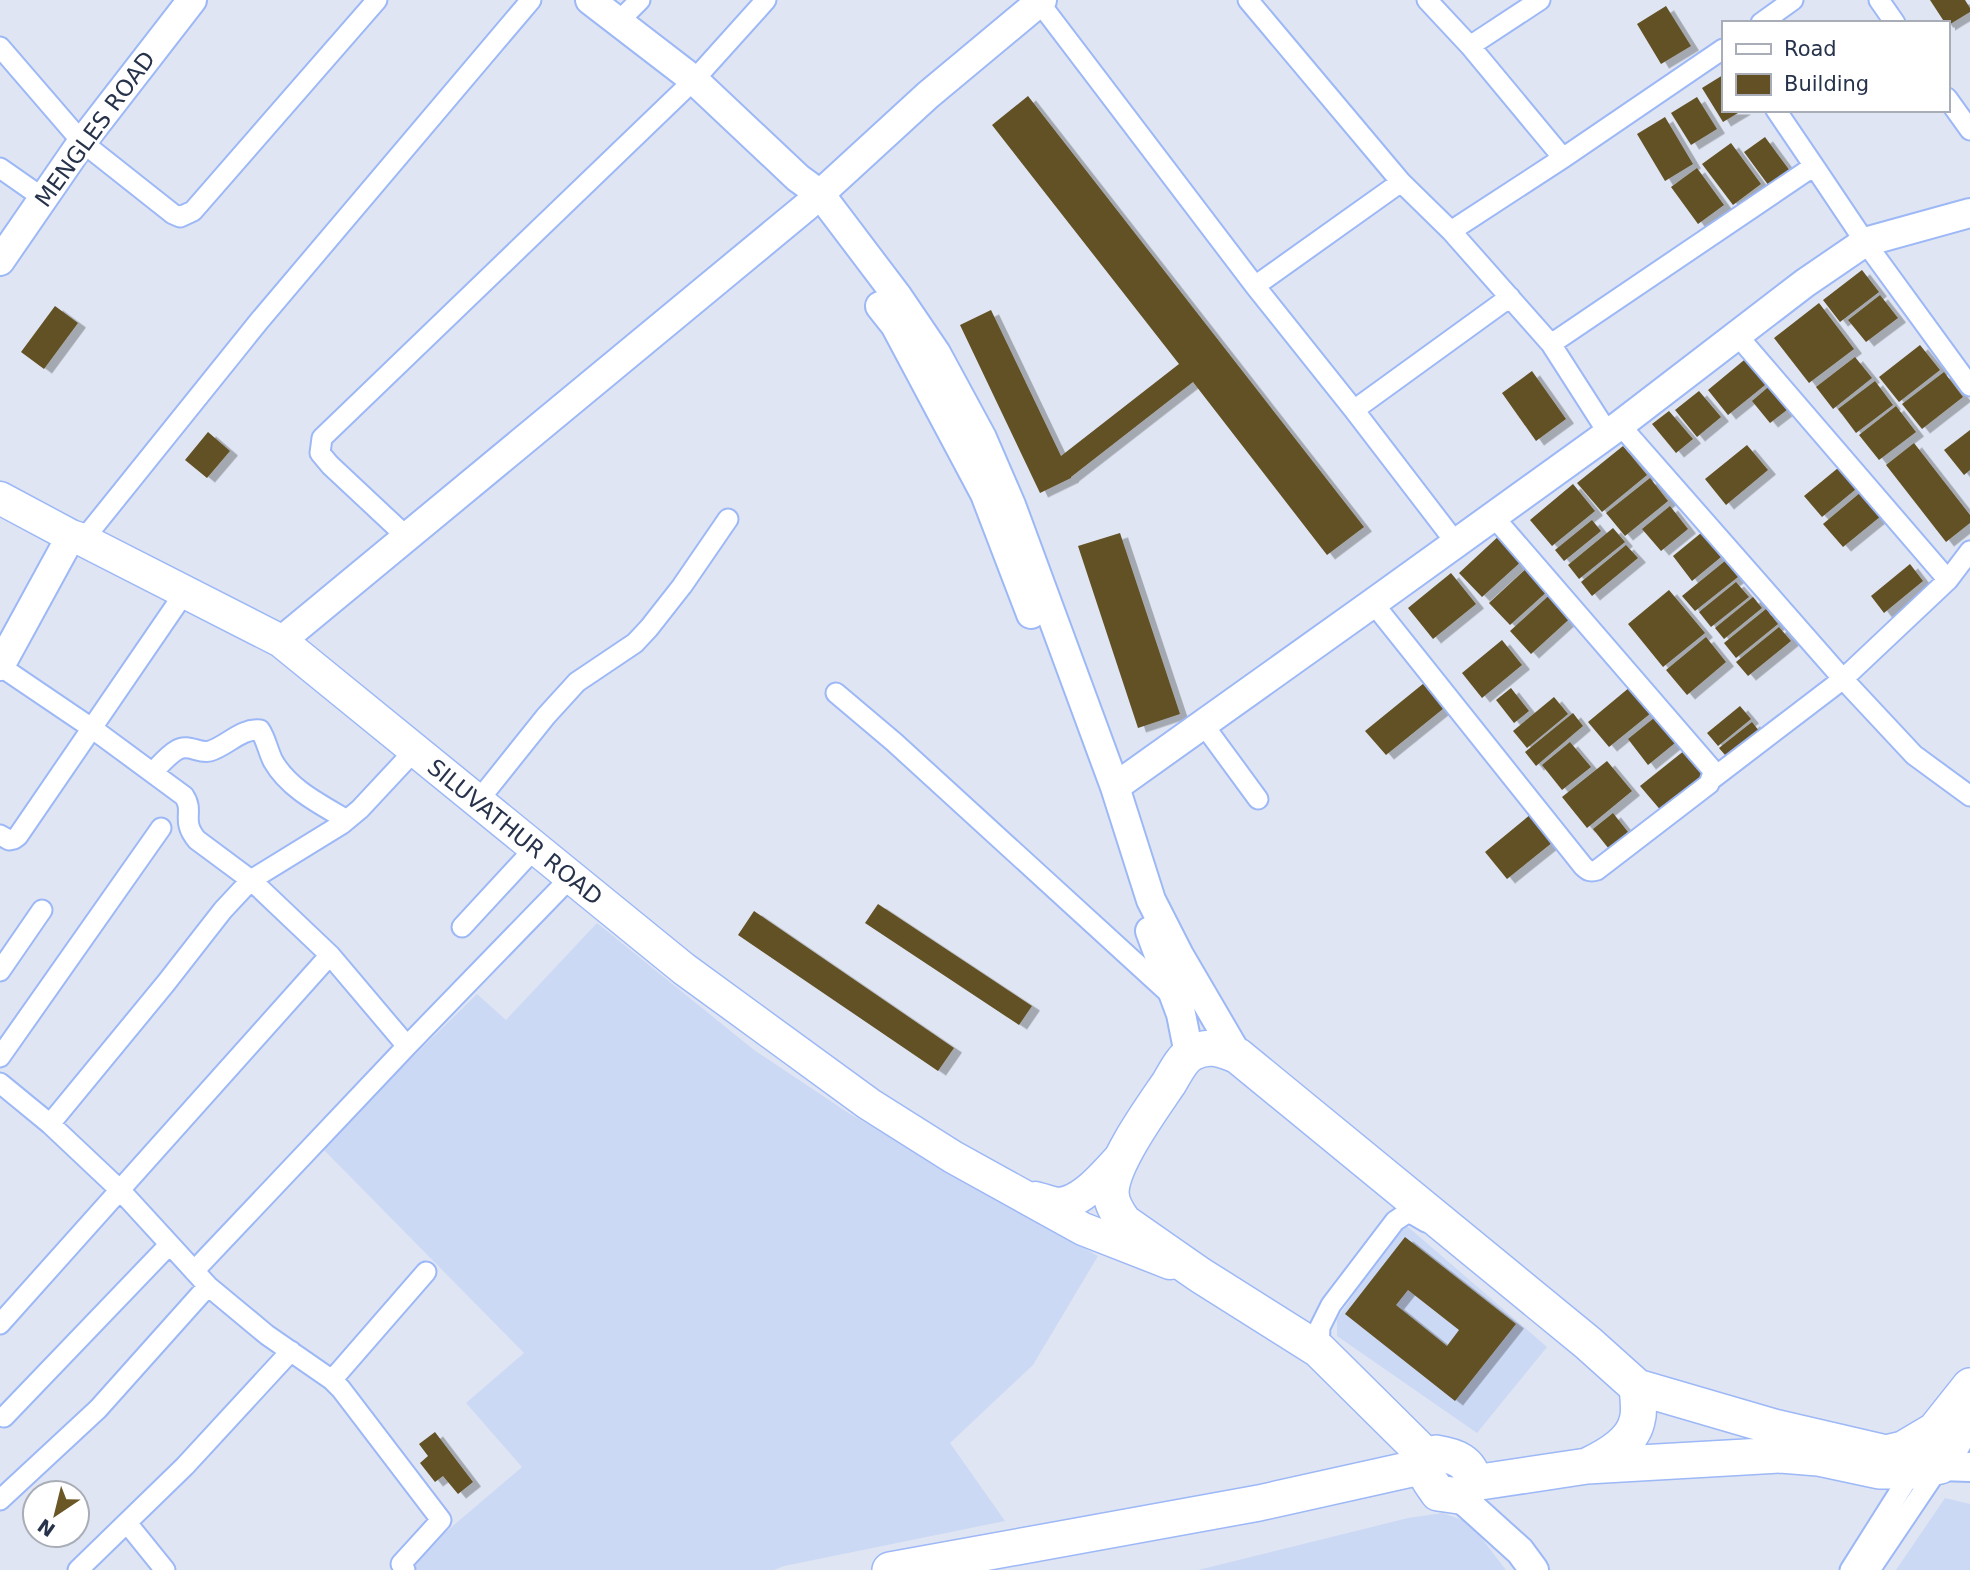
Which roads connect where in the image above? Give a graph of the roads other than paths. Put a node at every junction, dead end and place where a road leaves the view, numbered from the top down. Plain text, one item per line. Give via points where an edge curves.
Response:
1 (192, 0) edge
2 (377, 0) edge
3 (531, 0) edge
4 (590, 0) edge
5 (640, 0) edge
6 (766, 0) edge
7 (1248, 0) edge
8 (1427, 0) edge
9 (1540, 0) edge
10 (1793, 0) edge
11 (1879, 0) edge
12 (1041, 1) edge
13 (1764, 21) edge
14 (1894, 21) edge
15 (618, 22) junction
16 (1470, 46) junction
17 (0, 47) edge
18 (1722, 50) edge
19 (694, 80) junction
20 (1949, 101) edge
21 (1777, 112) edge
22 (1970, 130) edge
23 (82, 142) junction
24 (1563, 158) junction
25 (1814, 166) junction
26 (0, 168) edge
27 (1401, 182) junction
28 (808, 193) junction
29 (43, 198) junction
30 (1970, 214) edge
31 (1451, 231) junction
32 (1866, 242) junction
33 (0, 261) edge
34 (1255, 286) junction
35 (1510, 298) junction
36 (1737, 335) junction
37 (1551, 344) junction
38 (1970, 386) edge
39 (1354, 410) junction
40 (1614, 429) junction
41 (0, 498) edge
42 (1493, 516) junction
43 (728, 519) dead end
44 (77, 538) junction
45 (408, 538) junction
46 (1456, 543) junction
47 (1968, 558) edge
48 (1021, 560) junction
49 (1948, 580) junction
50 (185, 592) junction
51 (1373, 604) junction
52 (281, 641) junction
53 (0, 666) edge
54 (1843, 679) junction
55 (835, 693) dead end
56 (1203, 724) junction
57 (93, 729) junction
58 (415, 750) junction
59 (153, 772) junction
60 (1712, 779) junction
61 (1115, 787) junction
62 (1970, 796) edge
63 (1258, 799) dead end
64 (478, 802) junction
65 (347, 820) junction
66 (161, 828) dead end
67 (0, 835) edge
68 (535, 848) junction
69 (571, 877) junction
70 (251, 880) junction
71 (42, 910) dead end
72 (462, 927) dead end
73 (330, 955) junction
74 (0, 971) edge
75 (1176, 999) junction
76 (407, 1046) junction
77 (1189, 1054) junction
78 (1238, 1056) junction
79 (0, 1057) edge
80 (0, 1083) edge
81 (50, 1124) junction
82 (1127, 1151) junction
83 (120, 1190) junction
84 (1016, 1192) junction
85 (169, 1245) junction
86 (194, 1271) junction
87 (426, 1272) dead end
88 (1200, 1275) junction
89 (1512, 1281) junction
90 (208, 1286) junction
91 (0, 1324) edge
92 (1319, 1350) junction
93 (291, 1351) junction
94 (332, 1380) junction
95 (1637, 1387) junction
96 (1970, 1387) edge
97 (4, 1417) dead end
98 (1388, 1418) junction
99 (1959, 1422) edge
100 (1577, 1468) junction
101 (1941, 1468) edge
102 (1446, 1475) junction
103 (1358, 1481) junction
104 (0, 1500) edge
105 (127, 1523) junction
106 (78, 1570) edge
107 (165, 1570) edge
108 (405, 1570) edge
109 (890, 1570) edge
110 (1001, 1570) edge
111 (1534, 1570) edge
112 (1850, 1570) edge
113 (1870, 1570) edge

1 - 23 main road, MENGLES ROAD
2 - 23 street via 186,215 173,214
3 - 44 street
4 - 15 main road
5 - 15 street
6 - 19 street
7 - 27 street
8 - 16 street
9 - 16 street
10 - 13 street
11 - 14 street
12 - 28 main road
12 - 34 street
15 - 19 main road
16 - 24 street
17 - 23 street
18 - 24 street
19 - 28 main road
19 - 45 street via 322,438 320,453 330,465
20 - 22 street
21 - 25 street
23 - 29 main road, MENGLES ROAD
24 - 31 street
25 - 32 street
25 - 37 street
26 - 29 street
27 - 31 street
27 - 34 street
28 - 45 main road
28 - 48 main road via 895,325
29 - 33 main road, MENGLES ROAD
30 - 32 main road
31 - 35 street
32 - 36 main road
32 - 38 street
34 - 39 street
35 - 37 street
35 - 39 street
36 - 40 main road
36 - 49 street
37 - 40 street
39 - 46 street
40 - 42 main road
40 - 54 street
41 - 44 main road, SILUVATHUR ROAD
42 - 46 main road
42 - 60 street via 1710,767
43 - 64 street via 649,628 635,643 577,682
44 - 50 main road, SILUVATHUR ROAD
44 - 53 main road
45 - 52 main road
46 - 51 main road
47 - 49 street
48 - 61 main road
48 - 75 main road
49 - 54 street
50 - 52 main road, SILUVATHUR ROAD
50 - 57 street
51 - 56 main road
51 - 60 street via 1588,871 1597,870
52 - 58 main road, SILUVATHUR ROAD
53 - 57 street
54 - 60 street
54 - 62 street via 1914,755
55 - 75 street
56 - 61 main road
56 - 63 street
57 - 59 street
57 - 67 street via 18,836 9,840
58 - 64 main road, SILUVATHUR ROAD
58 - 65 street
59 - 65 street via 184,747 205,752 252,729 260,730 285,779
59 - 70 street via 188,801 187,823 197,840
61 - 78 main road via 1151,900
64 - 68 main road, SILUVATHUR ROAD
65 - 70 street
66 - 79 street
68 - 69 main road, SILUVATHUR ROAD
68 - 72 street
69 - 76 street
69 - 84 main road, SILUVATHUR ROAD via 684,969 869,1104
70 - 73 street
70 - 81 street
71 - 74 street
73 - 76 street
73 - 83 street
75 - 77 main road
76 - 86 street
77 - 78 highway via 1220,1048
77 - 82 highway
78 - 89 highway
80 - 81 street
81 - 83 street
82 - 84 main road, SILUVATHUR ROAD via 1074,1200 1056,1204
82 - 88 highway via 1111,1194 1117,1213
83 - 85 street
83 - 91 street
84 - 88 main road, SILUVATHUR ROAD via 1083,1229
85 - 86 street
85 - 97 street
86 - 90 street
87 - 94 street
88 - 92 highway
89 - 92 street via 1482,1266 1422,1219 1407,1213 1395,1222 1331,1305 1320,1327
89 - 95 highway
90 - 93 street
90 - 104 street via 98,1409
92 - 98 highway
93 - 94 street
93 - 105 street
94 - 108 street via 441,1520 401,1564
95 - 99 highway via 1774,1427 1886,1453
95 - 100 highway via 1634,1432 1608,1455
96 - 99 highway
98 - 102 highway
98 - 103 highway via 1386,1458
99 - 101 highway
100 - 101 highway via 1782,1455 1879,1471
100 - 102 highway via 1479,1454
101 - 112 street
101 - 113 street
102 - 103 highway
102 - 110 highway
102 - 111 main road
103 - 109 highway
105 - 106 street
105 - 107 street

